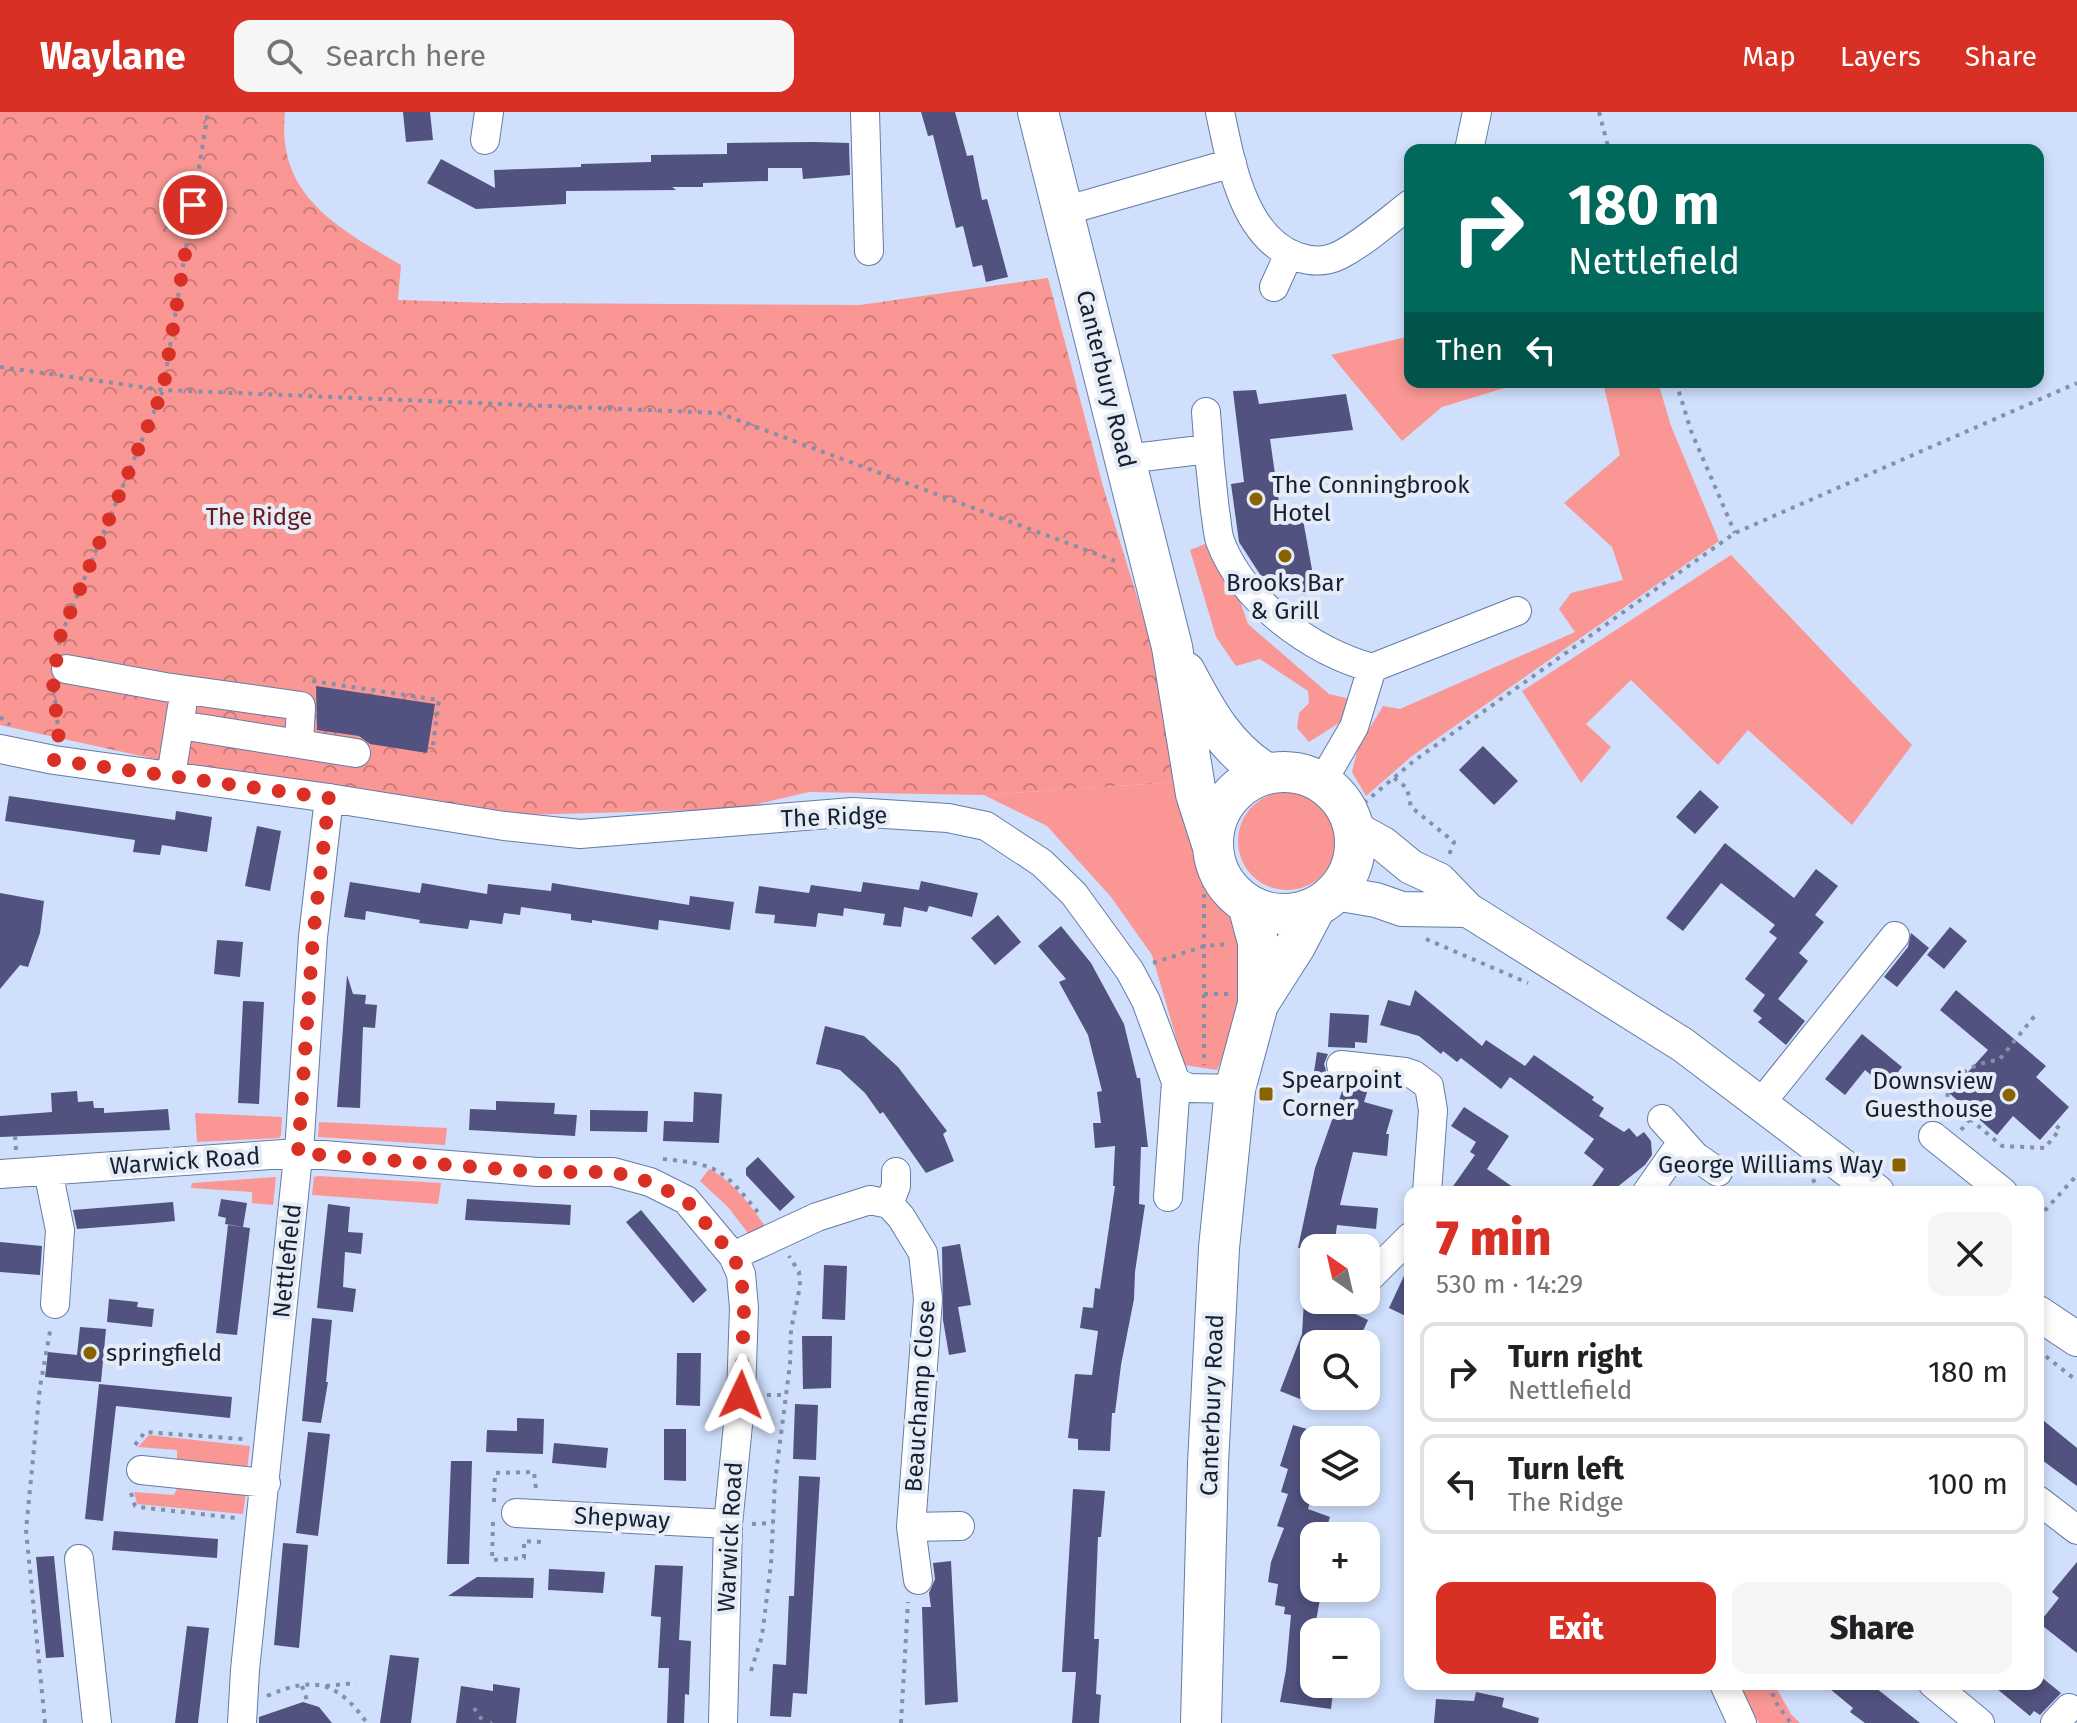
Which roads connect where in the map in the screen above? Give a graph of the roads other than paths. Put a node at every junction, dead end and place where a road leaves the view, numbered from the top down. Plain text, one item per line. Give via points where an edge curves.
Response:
1 (489, 112) edge
2 (865, 112) edge
3 (1038, 112) edge
4 (1220, 112) edge
5 (1477, 112) edge
6 (485, 140) dead end
7 (1470, 144) edge
8 (1232, 163) junction
9 (1404, 208) edge
10 (1064, 211) junction
11 (869, 251) dead end
12 (1289, 254) junction
13 (1274, 287) dead end
14 (1206, 412) dead end
15 (1208, 449) junction
16 (1126, 459) junction
17 (1517, 611) dead end
18 (1172, 647) junction
19 (59, 667) road end
20 (1372, 668) junction
21 (185, 690) junction
22 (180, 725) junction
23 (5, 738) edge
24 (299, 744) junction
25 (356, 753) dead end
26 (1266, 773) junction
27 (171, 776) junction
28 (1322, 782) junction
29 (329, 798) junction
30 (1352, 821) junction
31 (1212, 844) junction
32 (1325, 900) junction
33 (1248, 905) junction
34 (1468, 910) junction
35 (1895, 936) dead end
36 (1258, 1004) junction
37 (1341, 1065) dead end
38 (1176, 1082) junction
39 (1220, 1089) junction
40 (1761, 1103) junction
41 (1662, 1119) dead end
42 (1937, 1139) road end
43 (1682, 1142) junction
44 (298, 1153) junction
45 (48, 1171) junction
46 (896, 1172) dead end
47 (1718, 1172) dead end
48 (0, 1174) edge
49 (1427, 1186) edge
50 (1651, 1186) edge
51 (1869, 1186) edge
52 (1996, 1186) edge
53 (1168, 1197) dead end
54 (889, 1204) junction
55 (1404, 1243) edge
56 (733, 1256) junction
57 (1380, 1267) edge
58 (55, 1304) road end
59 (2044, 1317) edge
60 (2077, 1339) edge
61 (141, 1470) dead end
62 (266, 1483) junction
63 (2044, 1505) edge
64 (516, 1513) dead end
65 (728, 1524) junction
66 (960, 1526) dead end
67 (911, 1527) junction
68 (2077, 1530) edge
69 (79, 1559) dead end
70 (918, 1580) road end
71 (1727, 1690) edge
72 (1940, 1690) edge
73 (97, 1723) edge
74 (242, 1723) edge
75 (723, 1723) edge
76 (1201, 1723) edge
77 (1742, 1723) edge
78 (1980, 1723) edge

1 - 6 street
2 - 11 street
3 - 10 highway, Canterbury Road
4 - 8 street
5 - 7 street
8 - 10 street
8 - 12 street via 1254,223
9 - 12 street via 1338,256 1312,262
10 - 16 highway, Canterbury Road
12 - 13 street
14 - 15 street
15 - 16 street
15 - 20 street via 1219,538 1232,565 1291,626 1321,648
16 - 18 highway, Canterbury Road
17 - 20 street
18 - 26 highway, Canterbury Road via 1228,743
18 - 31 highway, Canterbury Road via 1196,794
19 - 21 street
20 - 28 street via 1354,727
21 - 22 street
21 - 24 street via 301,706
22 - 24 street
22 - 27 street
23 - 27 street, The Ridge via 54,760
24 - 25 street
26 - 28 highway via 1304,774
26 - 31 highway via 1226,799 1215,820
27 - 29 street, The Ridge
28 - 30 highway via 1343,802
29 - 38 street, The Ridge via 580,834 853,812 986,826 1042,863 1074,894 1130,971
29 - 44 street, Nettlefield
30 - 32 highway via 1355,851 1349,874
30 - 34 main road via 1411,867 1439,880
31 - 33 highway via 1216,868 1229,890
32 - 33 highway via 1293,914
32 - 34 main road
32 - 36 highway, Canterbury Road
33 - 36 highway, Canterbury Road via 1258,942
34 - 40 main road via 1683,1045
35 - 40 street
36 - 39 highway, Canterbury Road
37 - 49 street via 1414,1075 1429,1086 1433,1101
38 - 39 street
38 - 53 street
39 - 76 highway, Canterbury Road
40 - 51 main road
41 - 43 street
42 - 52 street
43 - 47 street
43 - 50 street
44 - 45 street, Warwick Road
44 - 56 street, Warwick Road via 538,1172 613,1172 686,1200
44 - 62 street, Nettlefield
45 - 48 street, Warwick Road
45 - 58 street via 60,1230
46 - 54 street
54 - 56 street via 870,1200 817,1217
54 - 67 street, Beauchamp Close via 923,1253 928,1299
55 - 57 street
56 - 65 street, Warwick Road via 741,1274 744,1308
59 - 60 main road
61 - 62 street
62 - 74 street, Nettlefield
63 - 68 street
64 - 65 street, Shepway
65 - 75 street, Warwick Road
66 - 67 street, Beauchamp Close
67 - 70 street, Beauchamp Close
69 - 73 street
71 - 77 street
72 - 78 street

